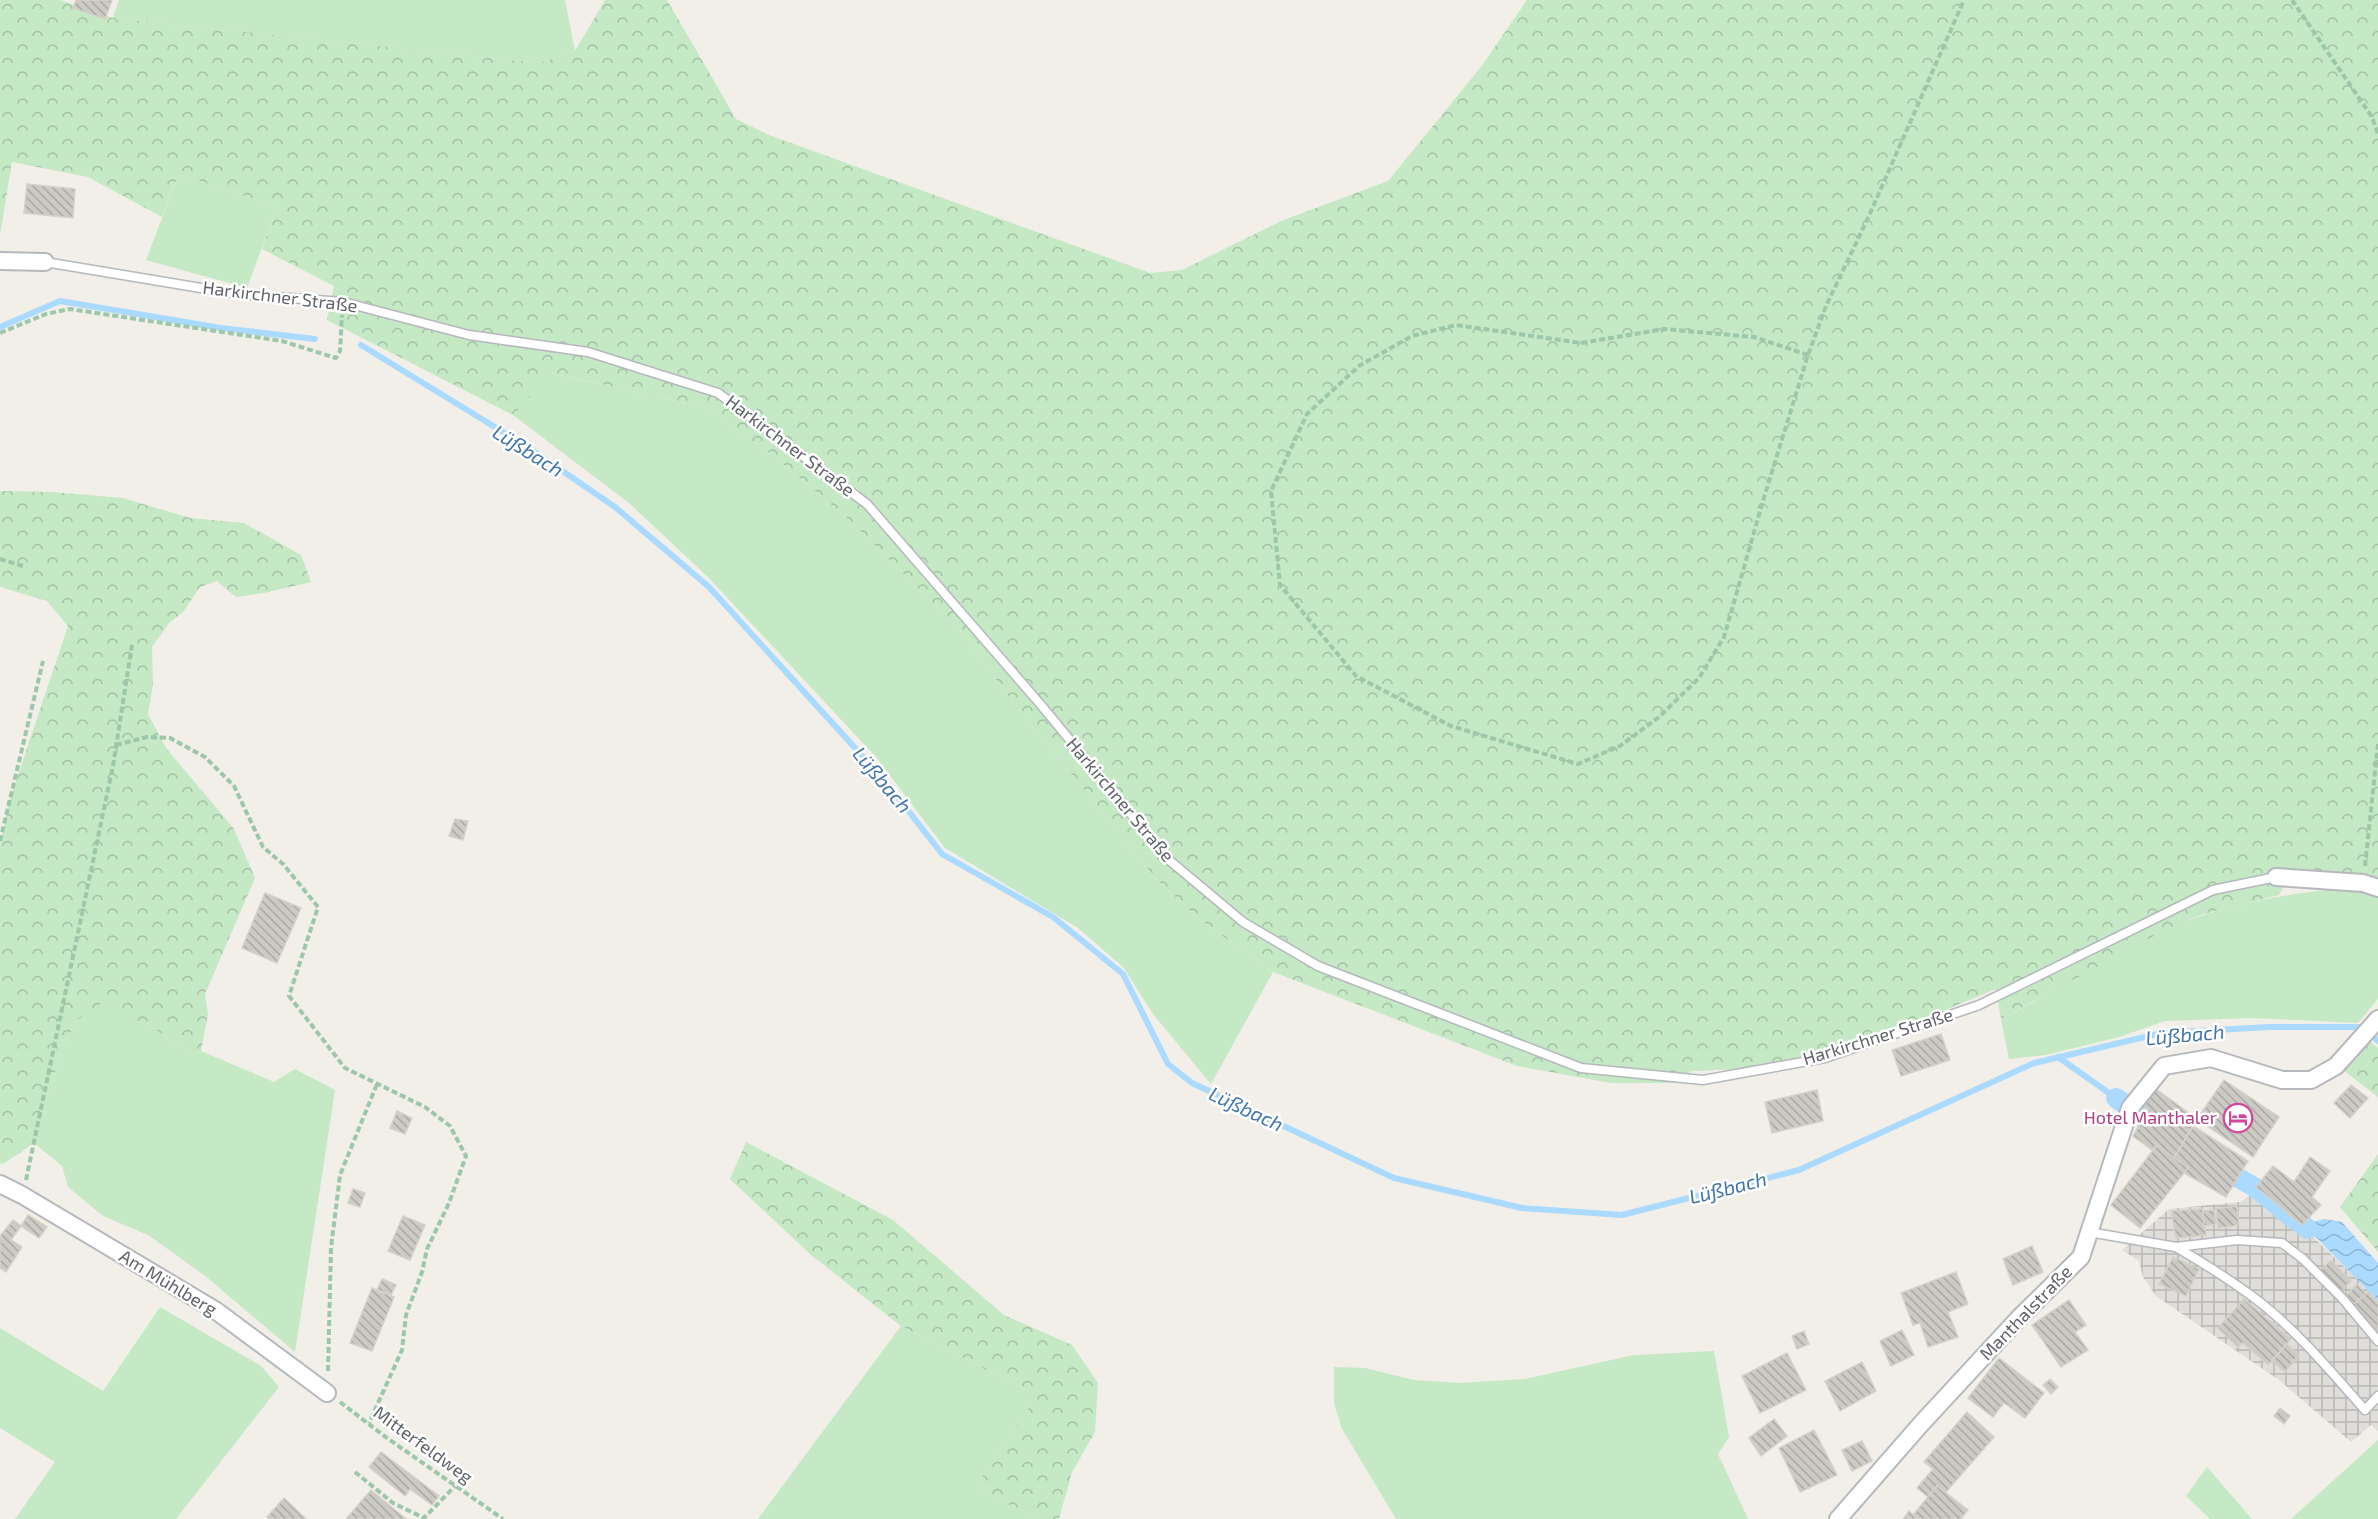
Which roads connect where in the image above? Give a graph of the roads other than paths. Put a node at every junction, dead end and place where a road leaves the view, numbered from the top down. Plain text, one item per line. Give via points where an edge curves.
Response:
1 (0, 261) edge
2 (45, 262) joint
3 (2276, 877) joint
4 (2371, 886) edge
5 (2378, 1019) edge
6 (0, 1184) edge
7 (2089, 1233) junction
8 (2176, 1247) junction
9 (2378, 1341) edge
10 (327, 1393) road end
11 (2378, 1396) edge
12 (1838, 1519) edge

1 - 2 street, Harkirchner Straße
2 - 3 lane, Harkirchner Straße via 237,294 343,302 469,334 588,352 718,393 867,504 1169,860 1243,922 1318,966 1581,1068 1703,1080 1825,1058 1979,1005 2213,890
3 - 4 street, Harkirchner Straße
5 - 7 street, Manthalstraße via 2336,1066 2312,1080 2282,1080 2211,1058 2164,1066 2130,1108
6 - 10 street, Am Mühlberg via 215,1311
7 - 8 lane
7 - 12 street, Manthalstraße via 2081,1257 1986,1353
8 - 9 lane via 2237,1240 2282,1243 2342,1298
8 - 11 lane via 2263,1304 2311,1349 2365,1410

